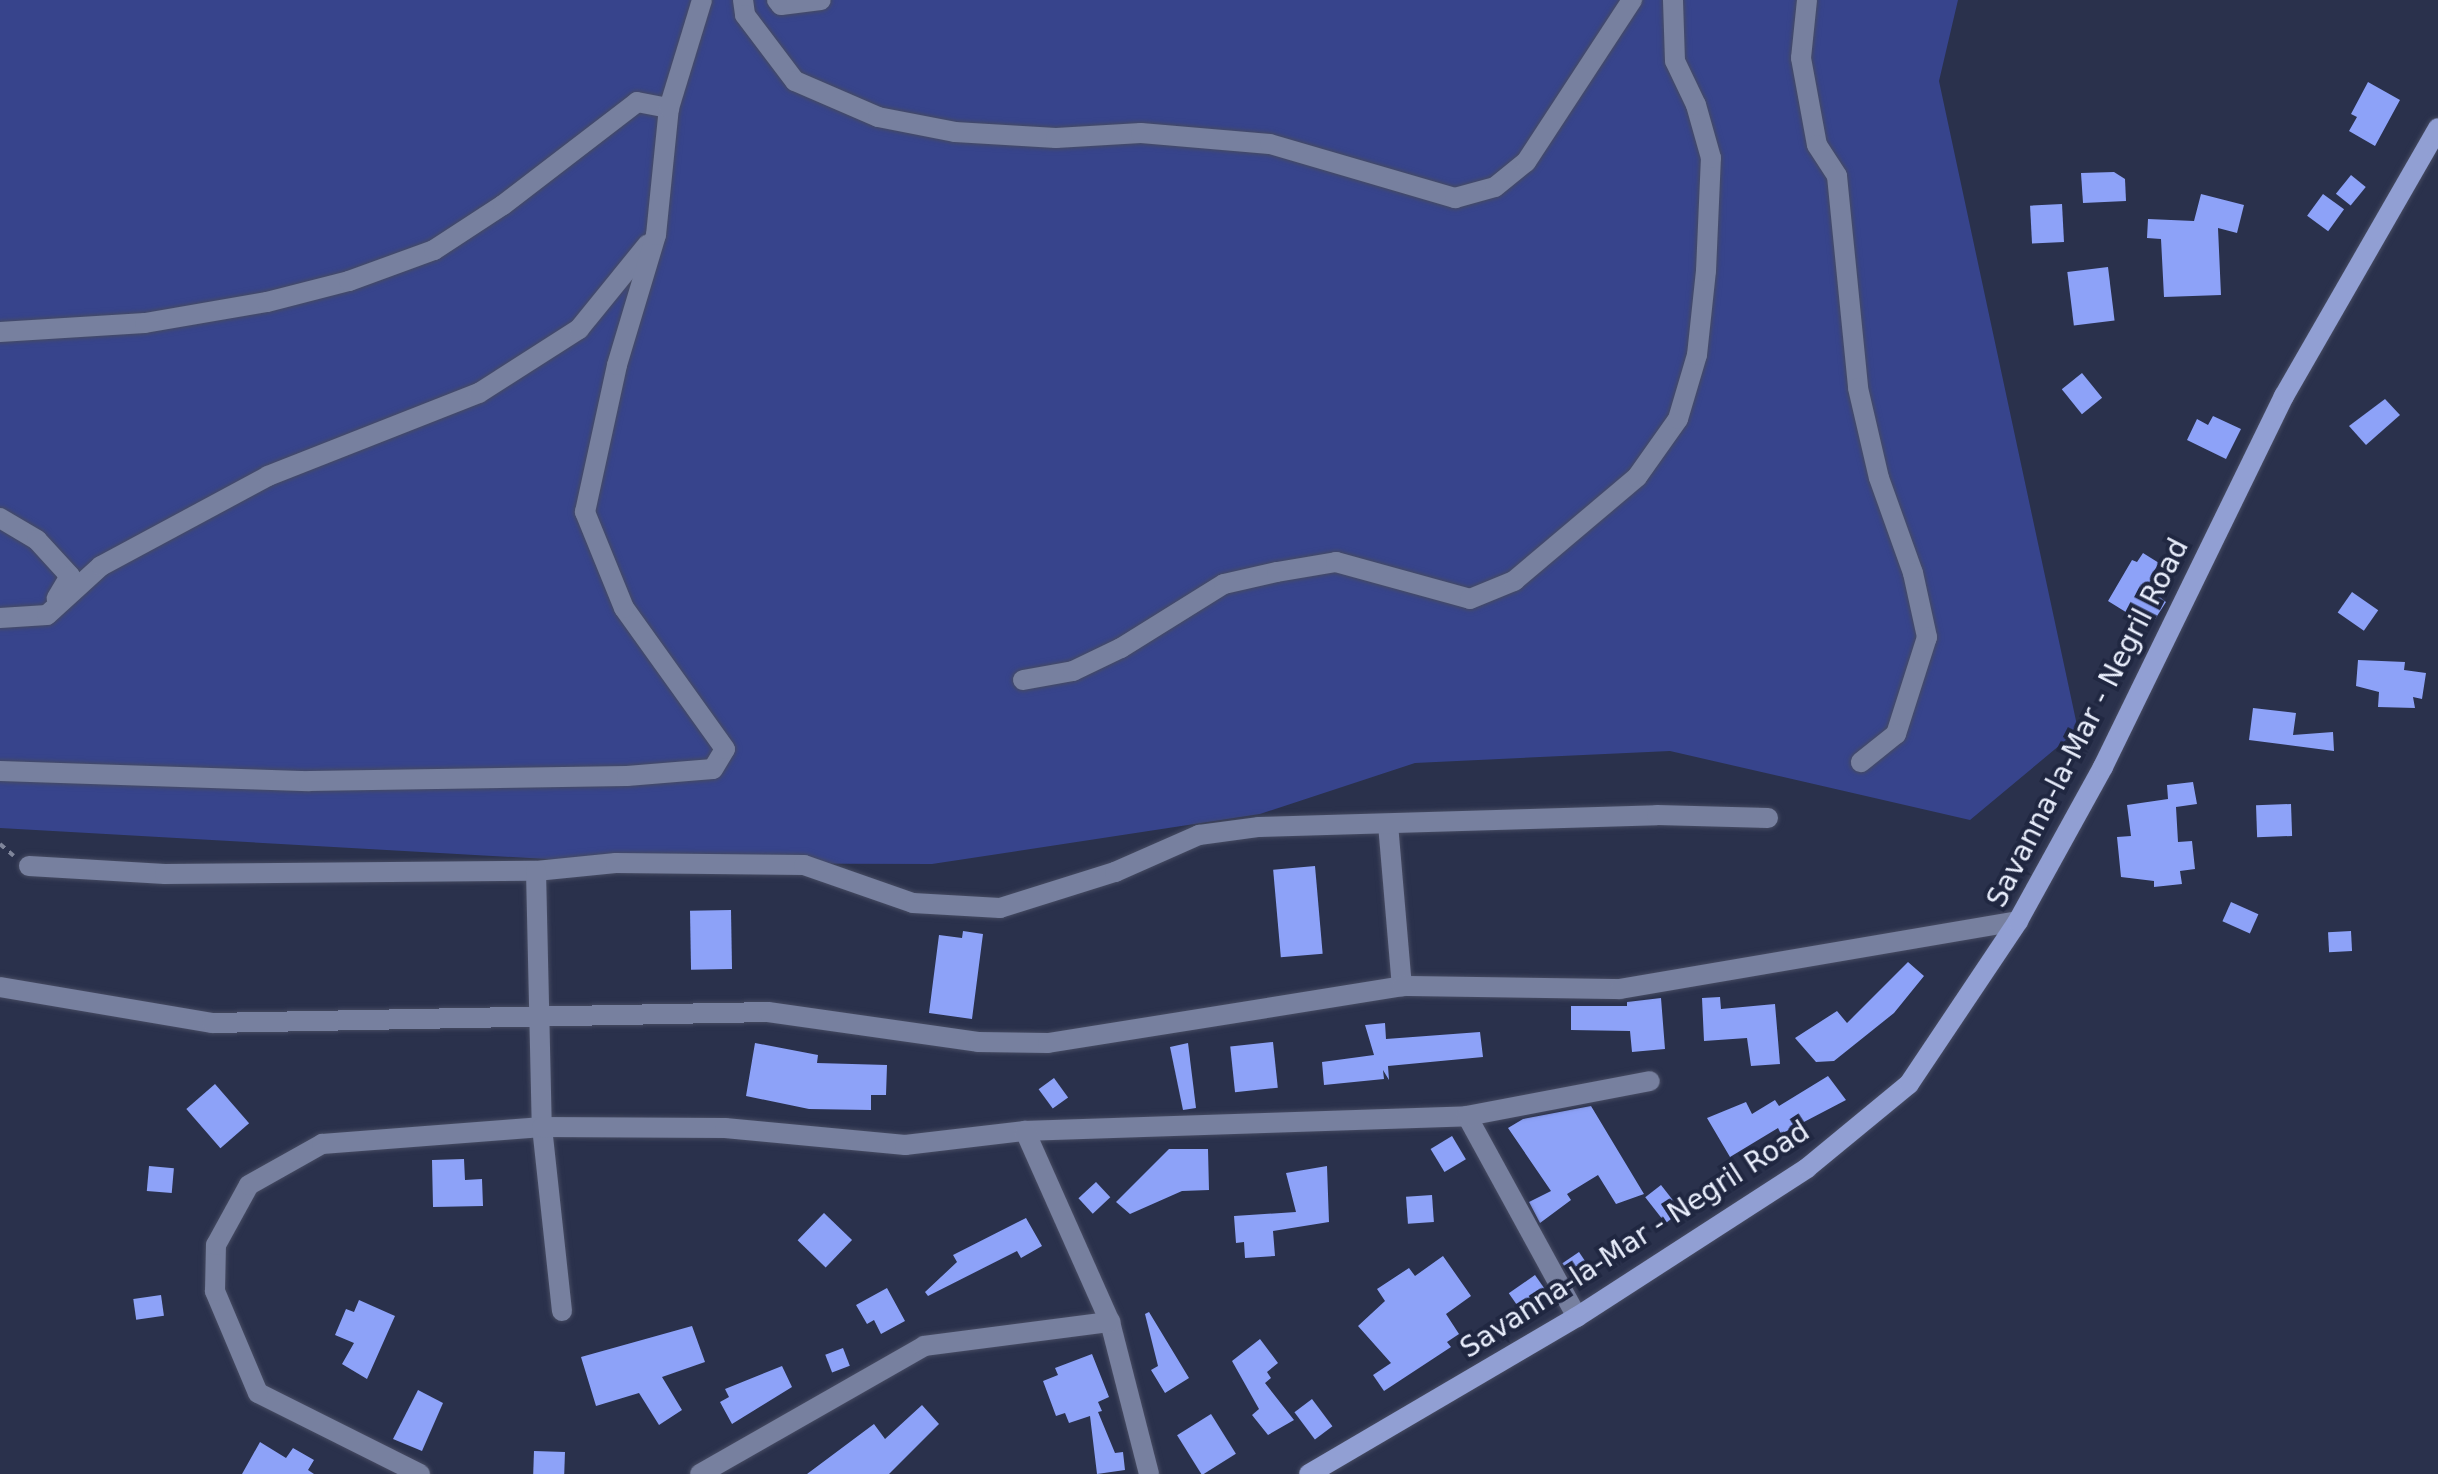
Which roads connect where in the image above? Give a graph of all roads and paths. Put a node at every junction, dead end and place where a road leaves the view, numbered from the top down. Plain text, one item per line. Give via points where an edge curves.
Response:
1 (702, 0) edge
2 (743, 0) edge
3 (777, 0) edge
4 (821, 0) edge
5 (1632, 0) edge
6 (1673, 0) edge
7 (1807, 0) edge
8 (669, 108) junction
9 (2438, 128) edge
10 (656, 235) junction
11 (0, 332) edge
12 (0, 518) edge
13 (47, 615) junction
14 (0, 618) edge
15 (1023, 680) dead end
16 (1861, 762) dead end
17 (0, 771) edge
18 (1768, 818) dead end
19 (1388, 824) junction
20 (29, 866) dead end
21 (536, 871) junction
22 (2018, 921) junction
23 (1402, 986) junction
24 (0, 987) edge
25 (537, 1014) junction
26 (1650, 1081) dead end
27 (1467, 1116) junction
28 (542, 1127) junction
29 (1025, 1131) junction
30 (562, 1311) dead end
31 (1577, 1317) junction
32 (1110, 1322) junction
33 (420, 1474) edge
34 (700, 1474) edge
35 (1149, 1474) edge
36 (1309, 1474) edge

1 - 8 street
2 - 5 street via 745,15 795,81 878,117 955,132 1056,138 1141,133 1270,144 1455,198 1495,187 1526,162
3 - 4 street via 781,5
6 - 15 street via 1675,61 1696,105 1711,158 1706,271 1697,355 1678,419 1637,477 1514,581 1470,599 1336,562 1277,572 1224,584 1121,648 1073,671
7 - 16 street via 1801,58 1817,145 1837,176 1858,388 1927,637 1896,734
8 - 10 street
8 - 11 street via 637,102 503,205 434,250 349,281 267,302 145,323
9 - 22 main road, Savanna-la-Mar - Negril Road via 2284,396 2103,767
10 - 13 street via 579,329 479,393 268,476 101,566
10 - 17 street via 617,365 585,512 624,608 725,749 713,769 627,776 309,781
12 - 13 street via 37,540 70,576
13 - 14 street
18 - 19 street via 1657,815
19 - 21 street via 1259,827 1199,835 1115,872 1000,908 913,903 804,865 616,863
19 - 23 street
20 - 21 street via 165,874
21 - 25 street
22 - 23 street via 1620,989
22 - 31 main road, Savanna-la-Mar - Negril Road via 1909,1084 1807,1168
23 - 25 street via 1048,1043 978,1042 768,1012
24 - 25 street via 212,1023
25 - 28 street
26 - 27 street
27 - 29 street
27 - 31 street
28 - 29 street via 725,1128 905,1145
28 - 30 street
28 - 33 street via 322,1144 249,1185 216,1245 215,1291 258,1393
29 - 32 street
31 - 36 main road, Savanna-la-Mar - Negril Road
32 - 34 street via 924,1346
32 - 35 street

